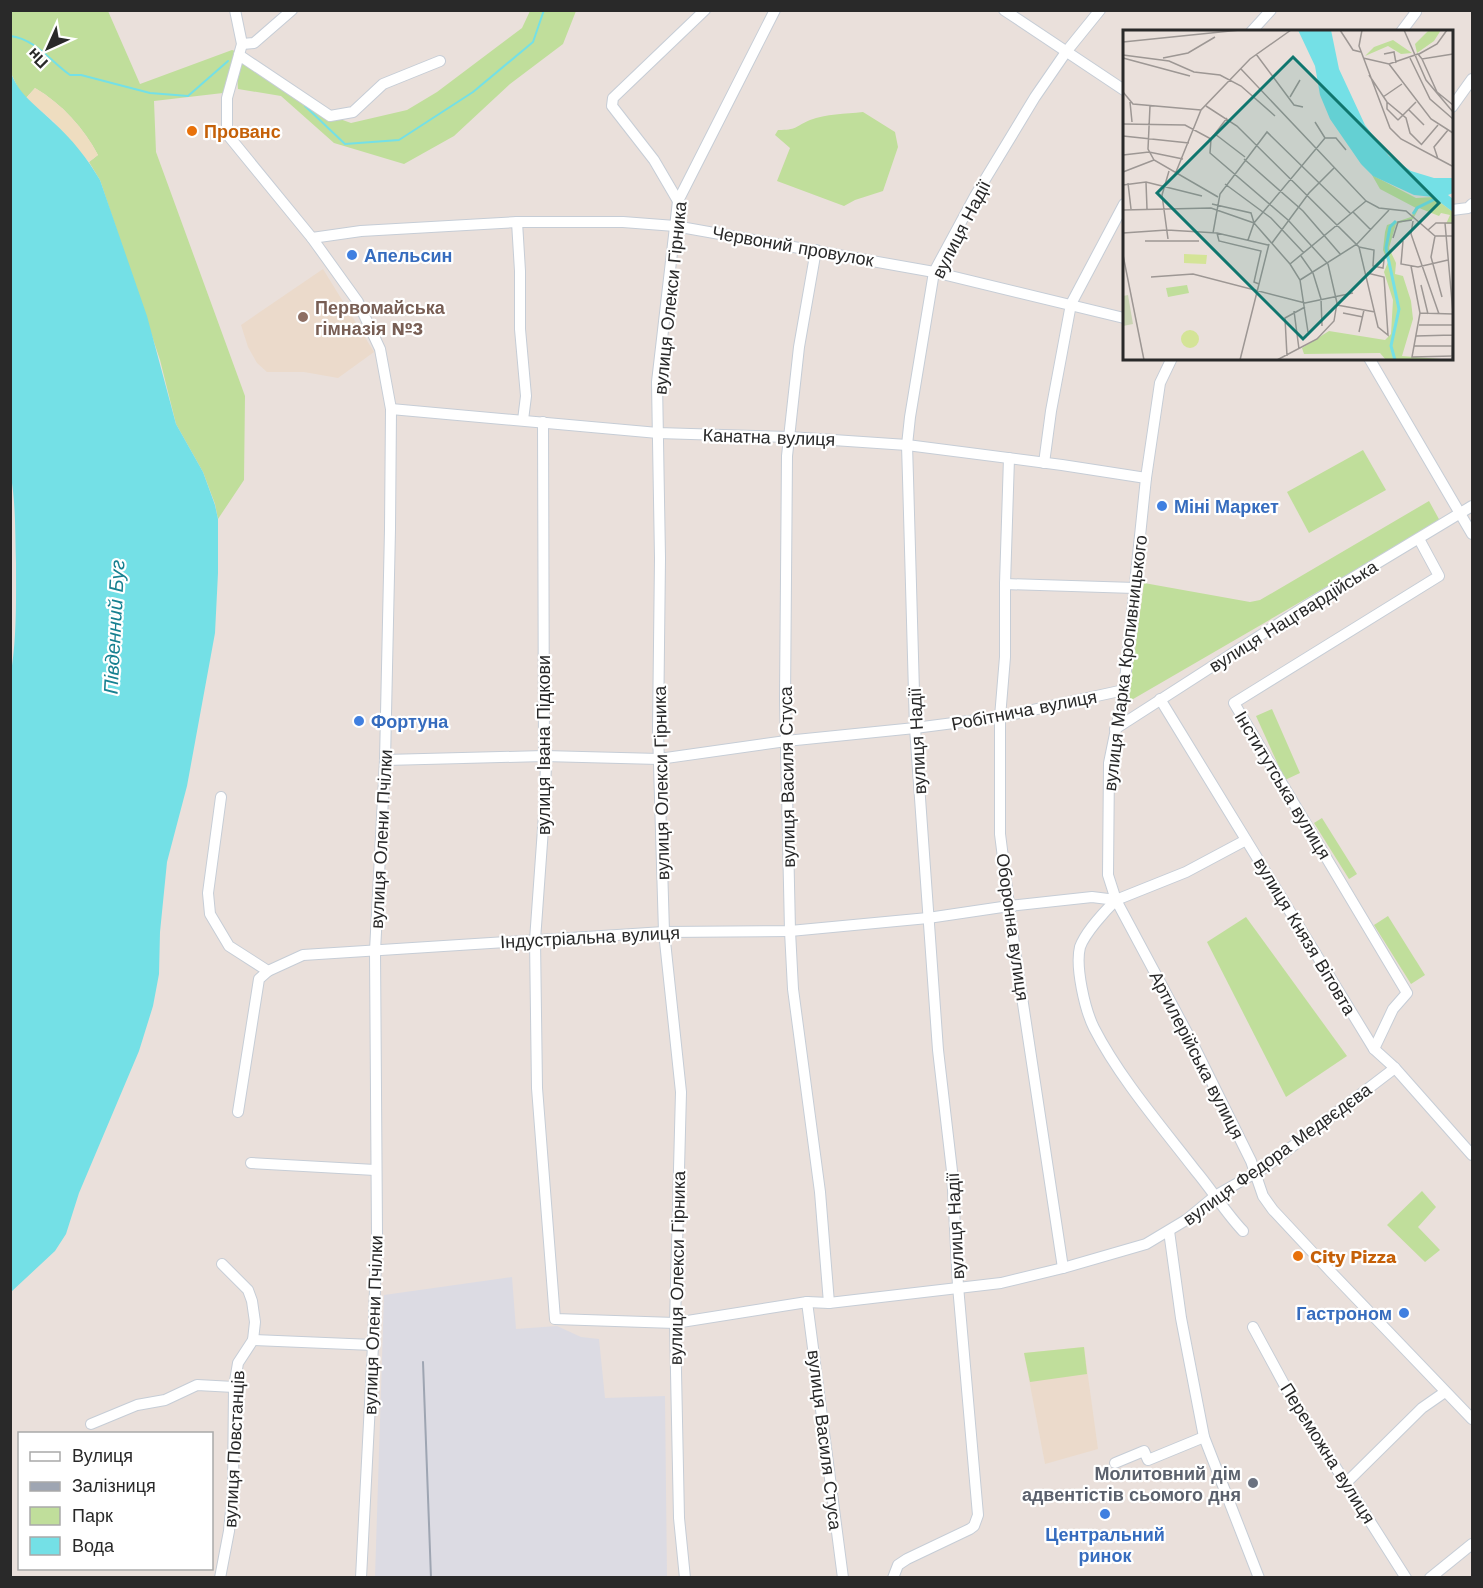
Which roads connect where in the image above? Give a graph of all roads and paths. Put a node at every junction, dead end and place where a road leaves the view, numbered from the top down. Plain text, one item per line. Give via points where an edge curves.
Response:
1 (235, 10) edge
2 (292, 10) edge
3 (705, 10) edge
4 (1004, 10) edge
5 (1100, 10) edge
6 (1271, 10) edge
7 (774, 11) edge
8 (1416, 12) edge
9 (1253, 30) edge
10 (1402, 30) edge
11 (240, 49) junction
12 (1066, 52) junction
13 (440, 61) dead end
14 (1473, 80) edge
15 (1123, 89) edge
16 (1453, 105) edge
17 (678, 201) junction
18 (1473, 204) edge
19 (1123, 208) edge
20 (1453, 211) edge
21 (517, 222) junction
22 (675, 226) junction
23 (312, 238) junction
24 (816, 250) junction
25 (934, 272) junction
26 (1071, 304) junction
27 (1123, 317) edge
28 (1171, 360) edge
29 (1370, 360) edge
30 (391, 409) junction
31 (523, 420) junction
32 (543, 422) junction
33 (658, 433) junction
34 (789, 437) junction
35 (907, 444) junction
36 (1009, 458) junction
37 (1044, 463) junction
38 (1146, 478) junction
39 (1473, 506) edge
40 (1461, 512) junction
41 (1473, 534) edge
42 (1419, 539) junction
43 (1005, 584) junction
44 (1135, 588) junction
45 (1124, 690) junction
46 (1160, 699) junction
47 (1000, 717) junction
48 (915, 728) junction
49 (1115, 729) junction
50 (786, 741) junction
51 (544, 756) junction
52 (659, 759) junction
53 (385, 760) junction
54 (221, 797) dead end
55 (1246, 840) junction
56 (1116, 900) junction
57 (1010, 906) junction
58 (928, 918) junction
59 (790, 931) junction
60 (664, 932) junction
61 (535, 940) junction
62 (375, 951) junction
63 (268, 971) junction
64 (1374, 1050) junction
65 (1395, 1068) junction
66 (238, 1112) dead end
67 (1473, 1155) edge
68 (251, 1163) dead end
69 (375, 1170) junction
70 (1256, 1173) junction
71 (1215, 1196) junction
72 (1243, 1231) dead end
73 (1169, 1232) junction
74 (222, 1264) dead end
75 (1063, 1268) junction
76 (958, 1287) junction
77 (807, 1302) junction
78 (829, 1304) junction
79 (555, 1319) joint
80 (675, 1323) junction
81 (1253, 1327) dead end
82 (253, 1340) junction
83 (374, 1345) junction
84 (234, 1387) junction
85 (1445, 1392) junction
86 (1473, 1419) edge
87 (90, 1424) dead end
88 (1204, 1437) junction
89 (1115, 1463) dead end
90 (1346, 1483) junction
91 (1473, 1544) edge
92 (220, 1578) edge
93 (362, 1578) edge
94 (685, 1578) edge
95 (843, 1578) edge
96 (893, 1578) edge
97 (1259, 1578) edge
98 (1406, 1578) edge
99 (1430, 1578) edge

1 - 11 street, вулиця Олени Пчілки
2 - 11 street via 254,43
3 - 17 street via 613,98 612,106 654,160
4 - 12 street
5 - 12 street, вулиця Надії
6 - 9 street
7 - 17 street, вулиця Олекси Гірника
8 - 10 street
11 - 13 street via 330,116 353,112 383,84
11 - 23 street, вулиця Олени Пчілки via 227,98 227,134
12 - 15 street
12 - 25 street, вулиця Надії via 975,196
14 - 16 street
17 - 22 street, вулиця Олекси Гірника
18 - 20 street
19 - 26 street
21 - 22 street, Червоний провулок
21 - 23 street, Червоний провулок via 361,231
21 - 31 street via 526,396
22 - 24 street, Червоний провулок
22 - 33 street, вулиця Олекси Гірника via 657,382
23 - 30 street, вулиця Олени Пчілки via 363,311 380,349
24 - 25 street, Червоний провулок
24 - 34 street, вулиця Василя Стуса
25 - 26 street, Червоний провулок
25 - 35 street, вулиця Надії
26 - 27 street, Червоний провулок
26 - 37 street
28 - 38 street, вулиця Марка Кропивницького via 1161,383
29 - 40 street
30 - 31 street, Канатна вулиця
30 - 53 street, вулиця Олени Пчілки
31 - 32 street, Канатна вулиця
32 - 33 street, Канатна вулиця
32 - 51 street, вулиця Івана Підкови
33 - 34 street, Канатна вулиця
33 - 52 street, вулиця Олекси Гірника
34 - 35 street, Канатна вулиця
34 - 50 street, вулиця Василя Стуса
35 - 36 street, Канатна вулиця
35 - 48 street, вулиця Надії
36 - 37 street, Канатна вулиця
36 - 43 street, Оборонна вулиця
37 - 38 street, Канатна вулиця
38 - 44 street, вулиця Марка Кропивницького
39 - 40 street, вулиця Нацгвардійська
40 - 41 street
40 - 42 street, вулиця Нацгвардійська
42 - 46 street, вулиця Нацгвардійська
42 - 64 street, Інститутська вулиця via 1439,576 1234,703 1407,993 1394,1009
43 - 44 street
43 - 47 street, Оборонна вулиця
44 - 45 street, вулиця Марка Кропивницького
45 - 47 street, Робітнича вулиця
45 - 49 street, вулиця Марка Кропивницького
46 - 49 street, вулиця Нацгвардійська
46 - 55 street, вулиця Князя Вітовта
47 - 48 street, Робітнича вулиця
47 - 57 street, Оборонна вулиця via 1000,834
48 - 50 street, Робітнича вулиця
48 - 58 street, вулиця Надії
49 - 56 street, вулиця Марка Кропивницького via 1109,763 1107,837 1108,875
50 - 52 street, Робітнича вулиця
50 - 59 street, вулиця Василя Стуса
51 - 52 street, Робітнича вулиця
51 - 53 street, Робітнича вулиця
51 - 61 street, вулиця Івана Підкови
52 - 60 street, вулиця Олекси Гірника
53 - 62 street, вулиця Олени Пчілки
54 - 63 street via 208,892 210,914 229,946
55 - 56 street via 1186,872
55 - 64 street, вулиця Князя Вітовта
56 - 57 street, Індустріальна вулиця via 1092,897
56 - 70 street, Артилерійська вулиця
56 - 71 street via 1080,948 1084,996 1093,1026
57 - 58 street, Індустріальна вулиця
57 - 75 street, Оборонна вулиця
58 - 59 street, Індустріальна вулиця
58 - 76 street, вулиця Надії via 952,1171
59 - 60 street, Індустріальна вулиця
59 - 78 street, вулиця Василя Стуса via 793,989 820,1192
60 - 61 street, Індустріальна вулиця
60 - 80 street, вулиця Олекси Гірника via 681,1092
61 - 62 street, Індустріальна вулиця
61 - 79 street, вулиця Івана Підкови via 537,1088
62 - 63 street, Індустріальна вулиця via 303,955
62 - 69 street, вулиця Олени Пчілки
63 - 66 street via 259,979
64 - 65 street, вулиця Князя Вітовта
65 - 67 street, вулиця Князя Вітовта
65 - 70 street, вулиця Федора Медвєдєва
68 - 69 street
69 - 83 street, вулиця Олени Пчілки
70 - 71 street, вулиця Федора Медвєдєва
70 - 85 street, Артилерійська вулиця via 1263,1196 1273,1210
71 - 72 street
71 - 73 street, вулиця Федора Медвєдєва
73 - 75 street, вулиця Федора Медвєдєва via 1146,1244
73 - 88 street
74 - 82 street via 241,1280 251,1296
75 - 76 street, вулиця Федора Медвєдєва via 1001,1283
76 - 78 street, вулиця Федора Медвєдєва
76 - 96 street, вулиця Надії via 977,1521 962,1534 898,1565
77 - 78 street, вулиця Федора Медвєдєва
77 - 80 street, вулиця Федора Медвєдєва
77 - 95 street, вулиця Василя Стуса
79 - 80 street, вулиця Федора Медвєдєва
80 - 94 street, вулиця Олекси Гірника via 679,1518
81 - 90 street, Переможна вулиця via 1291,1397
82 - 83 street
82 - 84 street, вулиця Повстанців via 238,1363
83 - 93 street, вулиця Олени Пчілки
84 - 87 street via 197,1385 165,1400 137,1405
84 - 92 street, вулиця Повстанців via 233,1491
85 - 86 street, Артилерійська вулиця
85 - 90 street via 1422,1408
88 - 89 street via 1148,1460 1144,1451
88 - 97 street
90 - 98 street, Переможна вулиця
91 - 99 street

